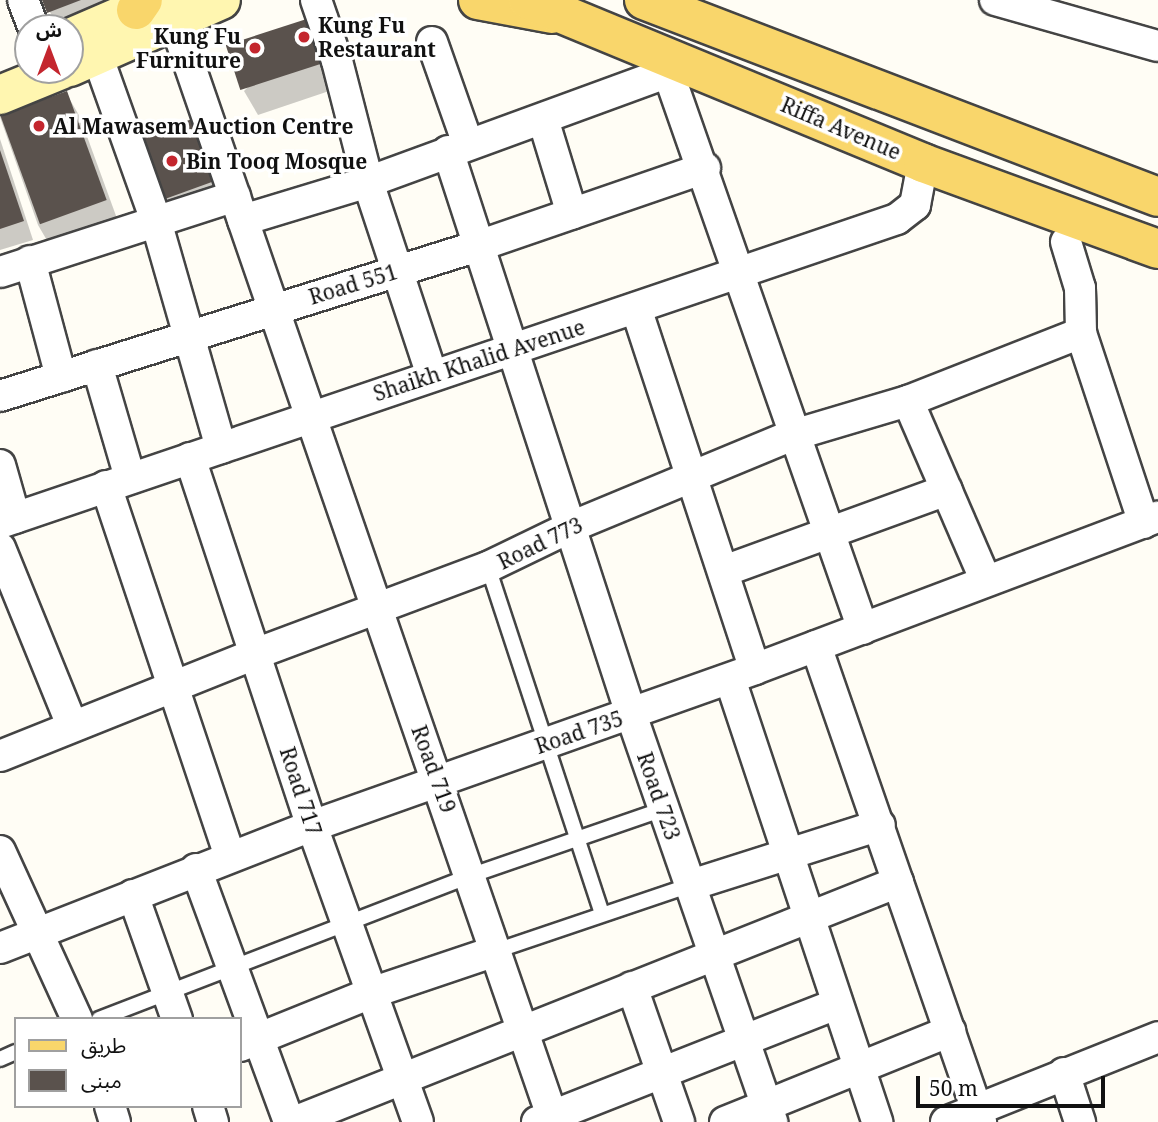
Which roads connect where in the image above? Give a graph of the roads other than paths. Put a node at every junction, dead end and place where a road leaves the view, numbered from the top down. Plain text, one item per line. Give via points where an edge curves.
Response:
1 (221, 0) edge
2 (316, 0) edge
3 (478, 0) edge
4 (528, 0) edge
5 (644, 0) edge
6 (995, 0) edge
7 (153, 8) edge
8 (573, 18) junction
9 (432, 42) dead end
10 (1158, 46) edge
11 (84, 50) edge
12 (84, 64) edge
13 (27, 84) edge
14 (0, 95) edge
15 (543, 119) junction
16 (458, 147) junction
17 (923, 163) junction
18 (705, 168) junction
19 (368, 182) junction
20 (1158, 197) edge
21 (239, 208) junction
22 (572, 214) junction
23 (156, 221) junction
24 (1066, 242) dead end
25 (481, 245) junction
26 (1158, 249) edge
27 (30, 261) junction
28 (397, 270) junction
29 (0, 272) edge
30 (738, 274) junction
31 (636, 308) junction
32 (272, 309) junction
33 (1081, 333) junction
34 (188, 336) junction
35 (515, 347) junction
36 (97, 365) junction
37 (432, 375) junction
38 (61, 377) junction
39 (0, 396) edge
40 (908, 401) junction
41 (308, 417) junction
42 (793, 435) junction
43 (221, 447) junction
44 (190, 458) junction
45 (0, 465) edge
46 (690, 476) junction
47 (118, 482) junction
48 (947, 491) junction
49 (7, 520) edge
50 (1151, 520) edge
51 (573, 526) junction
52 (830, 531) junction
53 (0, 548) edge
54 (488, 567) junction
55 (724, 571) junction
56 (986, 581) junction
57 (374, 608) junction
58 (863, 629) junction
59 (816, 646) junction
60 (255, 654) junction
61 (743, 674) junction
62 (173, 687) junction
63 (631, 714) junction
64 (72, 725) junction
65 (548, 743) junction
66 (0, 756) edge
67 (438, 780) junction
68 (664, 809) junction
69 (880, 825) junction
70 (312, 826) junction
71 (576, 838) junction
72 (0, 850) edge
73 (787, 854) junction
74 (230, 856) junction
75 (196, 869) junction
76 (472, 875) junction
77 (898, 882) junction
78 (691, 886) junction
79 (133, 895) junction
80 (602, 914) junction
81 (807, 918) junction
82 (346, 922) junction
83 (38, 932) junction
84 (0, 948) edge
85 (496, 951) junction
86 (713, 955) junction
87 (233, 967) junction
88 (632, 987) junction
89 (371, 993) junction
90 (836, 1004) junction
91 (172, 1005) edge
92 (76, 1017) edge
93 (109, 1017) edge
94 (522, 1030) junction
95 (950, 1031) junction
96 (1158, 1037) edge
97 (744, 1039) junction
98 (249, 1043) edge
99 (858, 1067) junction
100 (661, 1071) junction
101 (1064, 1073) junction
102 (404, 1079) junction
103 (769, 1114) edge
104 (979, 1115) edge
105 (548, 1120) edge
106 (291, 1122) edge
107 (418, 1122) edge
108 (678, 1122) edge
109 (725, 1122) edge
110 (877, 1122) edge
111 (946, 1122) edge
112 (1080, 1122) edge

1 - 7 street
2 - 19 street
3 - 8 main road
4 - 8 main road, Riffa Avenue
5 - 20 main road
6 - 10 street
7 - 11 street
7 - 21 street, Road 719
8 - 17 main road, Riffa Avenue
9 - 16 street, Road 723
12 - 23 street
13 - 14 street
15 - 16 street
15 - 18 street via 668,72
15 - 22 street
16 - 19 street
16 - 25 street, Road 723
17 - 26 main road, Riffa Avenue
17 - 30 street, Shaikh Khalid Avenue via 915,205 897,219
18 - 22 street, Road 551
18 - 30 street
19 - 21 street
19 - 28 street
21 - 23 street
21 - 32 street, Road 719
22 - 25 street, Road 551
23 - 27 street
23 - 34 street
24 - 33 street via 1080,288
25 - 28 street, Road 551
25 - 35 street, Road 723
27 - 29 street
27 - 38 street
28 - 32 street, Road 551
28 - 37 street
30 - 31 street, Shaikh Khalid Avenue
30 - 42 street
31 - 35 street, Shaikh Khalid Avenue
31 - 46 street
32 - 34 street, Road 551
32 - 41 street, Road 719
33 - 40 street, Road 773
33 - 50 street
34 - 36 street, Road 551
34 - 43 street
35 - 37 street, Shaikh Khalid Avenue
35 - 51 street, Road 723
36 - 38 street, Road 551
36 - 47 street
37 - 41 street, Shaikh Khalid Avenue
38 - 39 street, Road 551
40 - 42 street, Road 773
40 - 48 street
41 - 43 street, Shaikh Khalid Avenue
41 - 57 street, Road 719
42 - 46 street, Road 773
42 - 52 street
43 - 44 street, Shaikh Khalid Avenue
44 - 47 street, Shaikh Khalid Avenue
44 - 60 street, Road 717
45 - 49 street
46 - 51 street, Road 773
46 - 55 street
47 - 49 street, Shaikh Khalid Avenue
47 - 62 street
48 - 52 street
48 - 56 street
50 - 56 street, Road 735
51 - 54 street, Road 773
51 - 63 street, Road 723
52 - 55 street
52 - 58 street
53 - 64 street
54 - 57 street, Road 773
54 - 65 lane
55 - 61 street
56 - 58 street, Road 735
57 - 60 street, Road 773
57 - 67 street, Road 719
58 - 59 street, Road 735
59 - 61 street, Road 735
59 - 69 street
60 - 62 street, Road 773
60 - 70 street, Road 717
61 - 63 street, Road 735
61 - 73 street
62 - 64 street, Road 773
62 - 74 street
63 - 65 street, Road 735
63 - 68 street, Road 723
64 - 66 street, Road 773
65 - 67 street, Road 735
65 - 71 lane
67 - 70 street, Road 735
67 - 76 street, Road 719
68 - 71 lane
68 - 78 street, Road 723
69 - 73 street
69 - 77 street
70 - 74 street, Road 735
70 - 82 street, Road 717
71 - 76 lane
71 - 80 lane
72 - 83 street
73 - 78 street
73 - 81 street
74 - 75 street, Road 735
75 - 79 street, Road 735
75 - 87 street
76 - 82 lane
76 - 85 street, Road 719
77 - 81 street
77 - 95 street
78 - 80 lane
78 - 86 street, Road 723
79 - 83 street, Road 735
79 - 91 street
80 - 85 lane
81 - 86 street
81 - 90 street
82 - 87 lane
82 - 89 street, Road 717
83 - 84 street, Road 735
83 - 92 street
85 - 89 street
85 - 94 street, Road 719
86 - 88 street
86 - 97 street, Road 723
87 - 91 lane
87 - 98 street
88 - 94 street
88 - 100 street
89 - 98 street
89 - 102 street, Road 717
90 - 97 street
90 - 99 street
91 - 93 lane
94 - 102 street
94 - 105 street, Road 719
95 - 99 street
95 - 104 street
96 - 101 street
97 - 100 street
97 - 103 street, Road 723
98 - 106 street
99 - 103 street
99 - 110 street
100 - 105 street
100 - 108 street
101 - 104 street
101 - 112 street
102 - 106 street
102 - 107 street, Road 717
103 - 109 street
104 - 111 street

